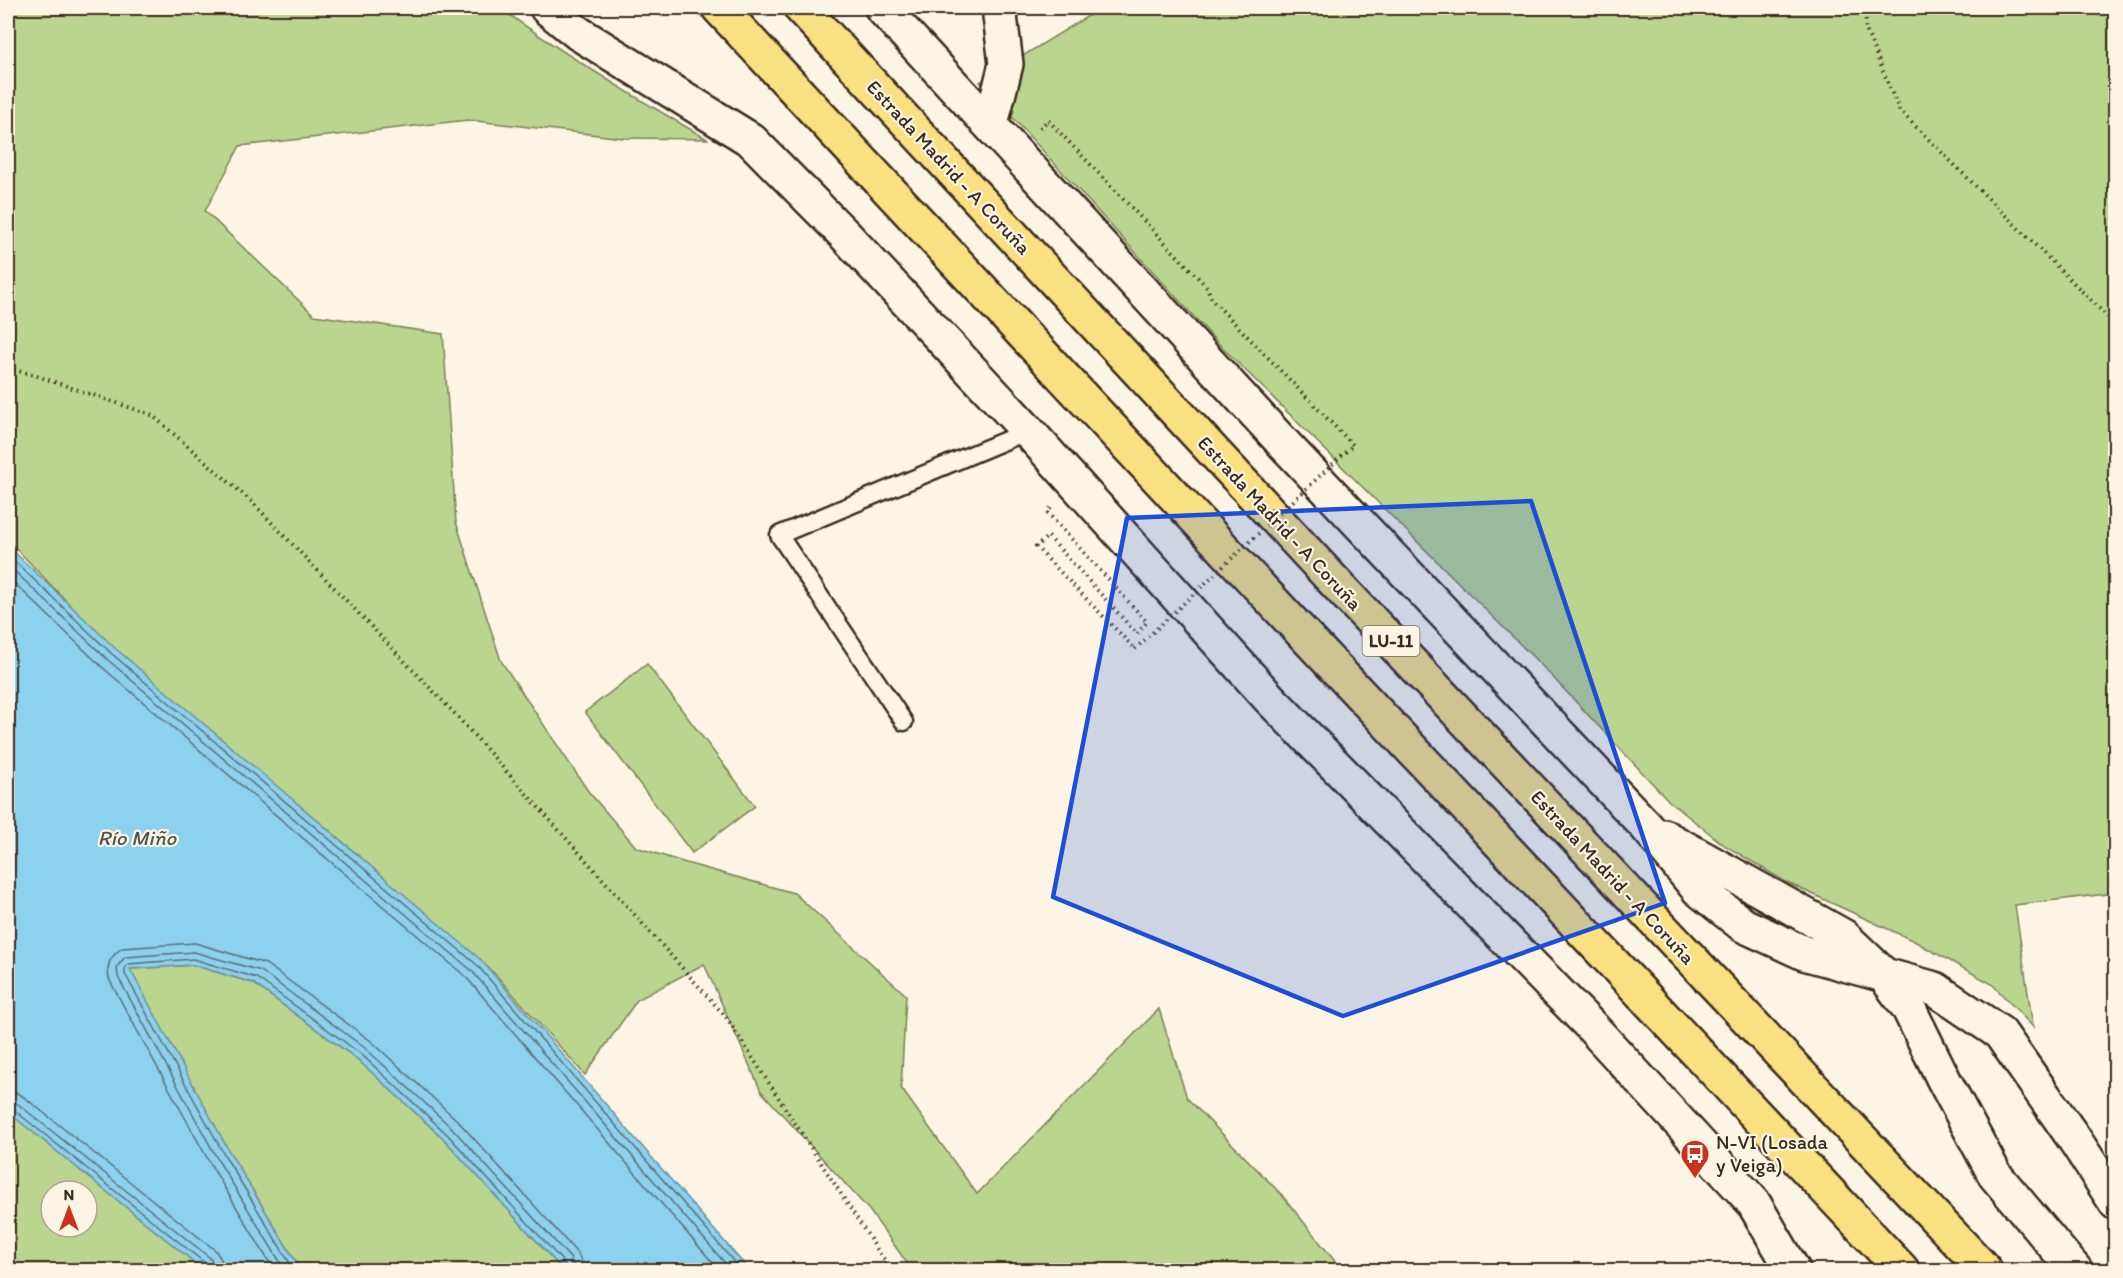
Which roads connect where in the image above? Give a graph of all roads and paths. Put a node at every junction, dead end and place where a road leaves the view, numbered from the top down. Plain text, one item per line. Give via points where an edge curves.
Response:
1 (547, 8) edge
2 (719, 8) edge
3 (801, 8) edge
4 (882, 8) edge
5 (999, 8) edge
6 (1866, 8) edge
7 (991, 124) junction
8 (1047, 136) dead end
9 (2115, 325) edge
10 (8, 368) edge
11 (1028, 431) junction
12 (1057, 504) dead end
13 (1164, 612) dead end
14 (1202, 624) junction
15 (904, 722) dead end
16 (1884, 975) junction
17 (2115, 1203) edge
18 (895, 1270) edge
19 (1793, 1270) edge
20 (1902, 1270) edge
21 (1985, 1270) edge
22 (2075, 1270) edge

1 - 11 street via 578,33 751,140
2 - 20 highway, LU-11
3 - 21 highway, Estrada Madrid - A Coruña / LU-11 via 1322,568
4 - 7 street
5 - 7 street via 1006,64
6 - 9 path via 1866,30 1899,110
7 - 16 street via 1284,444 1646,826 1698,889 1743,925 1804,953
8 - 12 path, bridge via 1040,128 1048,120 1207,287 1212,300 1353,446 1135,650 1036,547 1048,536 1137,634 1147,622 1047,512
10 - 18 path via 152,415 252,502 455,714 726,1017 882,1257
11 - 14 street
11 - 15 lane via 779,535
13 - 14 path via 1189,637
14 - 19 street via 1270,699 1590,1025 1753,1202
16 - 17 street via 1935,989 2000,1033
16 - 22 street via 1908,1007 1995,1176

